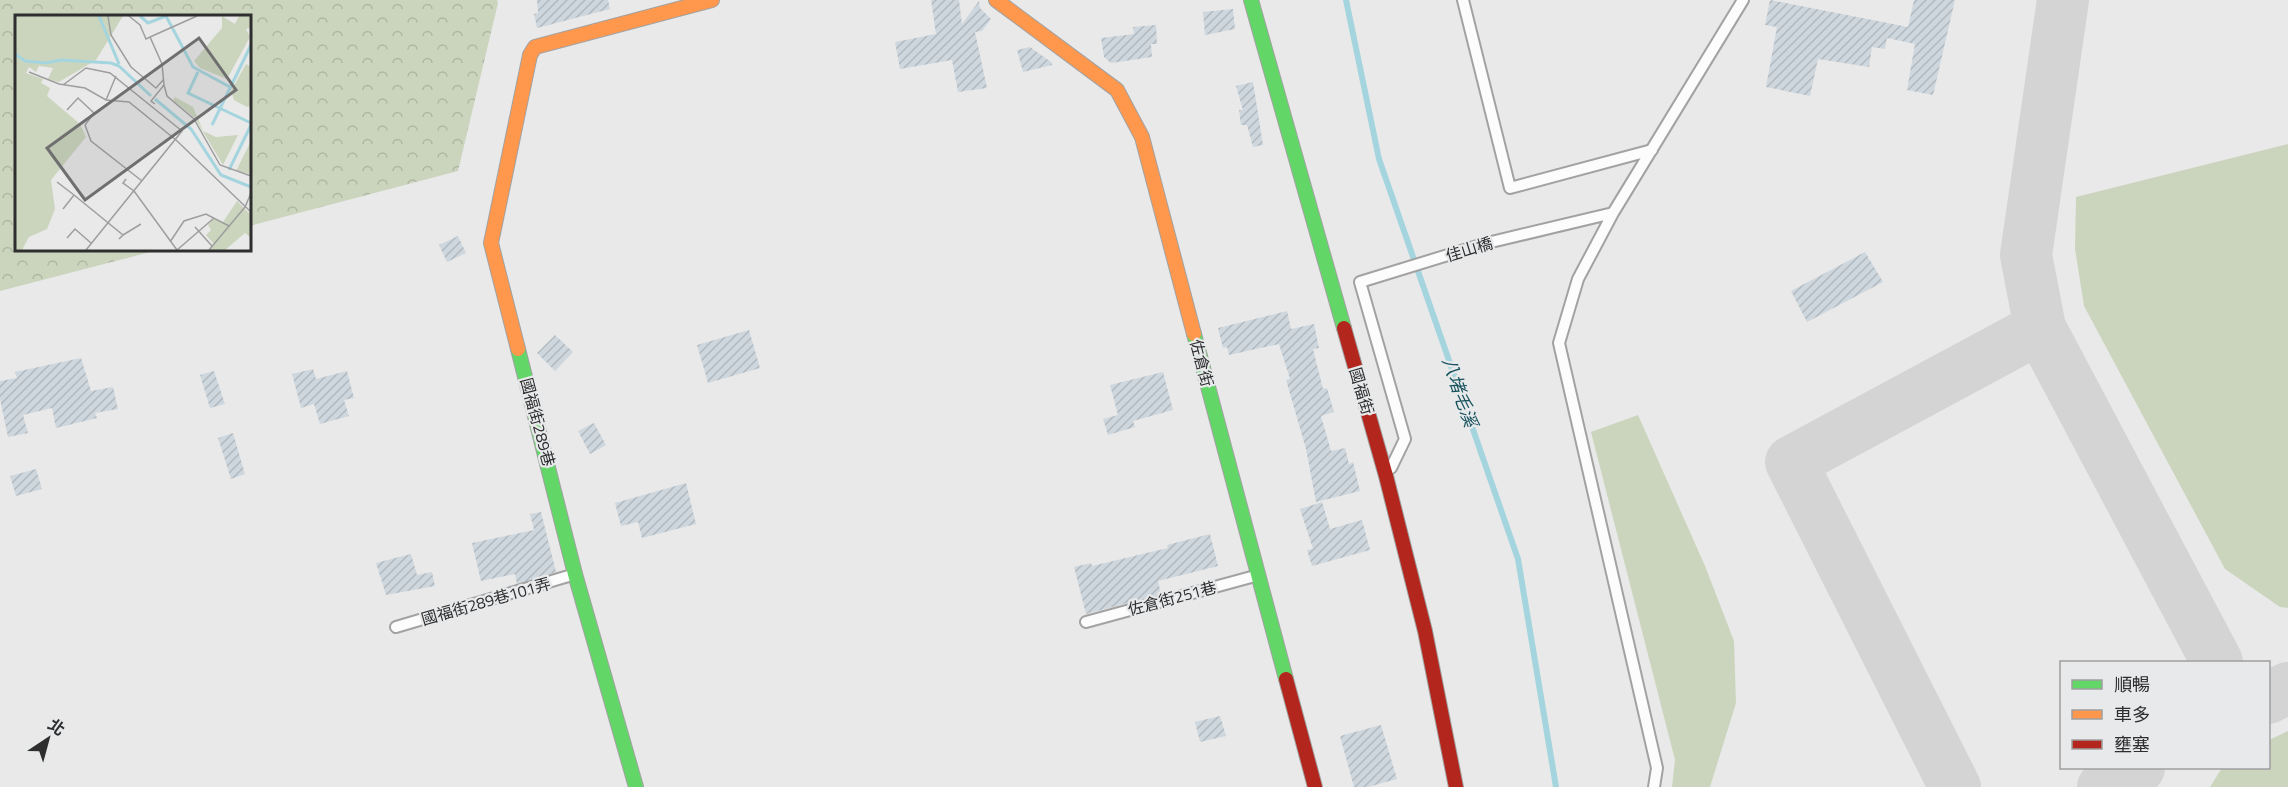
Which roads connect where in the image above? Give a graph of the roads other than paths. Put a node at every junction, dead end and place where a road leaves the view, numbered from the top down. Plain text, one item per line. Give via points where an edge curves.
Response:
1 (712, 0) edge
2 (996, 0) edge
3 (1251, 0) edge
4 (1463, 0) edge
5 (1743, 0) edge
6 (1652, 150) junction
7 (1613, 213) junction
8 (1386, 476) junction
9 (575, 574) junction
10 (1258, 575) junction
11 (1086, 622) dead end
12 (396, 627) dead end
13 (636, 787) edge
14 (1315, 787) edge
15 (1456, 787) edge
16 (1654, 787) edge

1 - 9 street, 國福街289巷 via 541,44 530,54 491,243
2 - 10 street, 佐倉街 via 1117,90 1142,137
3 - 8 street, 國福街
4 - 6 lane via 1510,188
5 - 6 lane
6 - 7 lane
7 - 8 lane, 佳山橋 via 1487,243 1360,282 1405,439
7 - 16 lane via 1578,279 1559,343 1657,768
8 - 15 street, 國福街 via 1425,631
9 - 12 lane, 國福街289巷101弄
9 - 13 street, 國福街289巷
10 - 11 lane, 佐倉街251巷
10 - 14 street, 佐倉街

